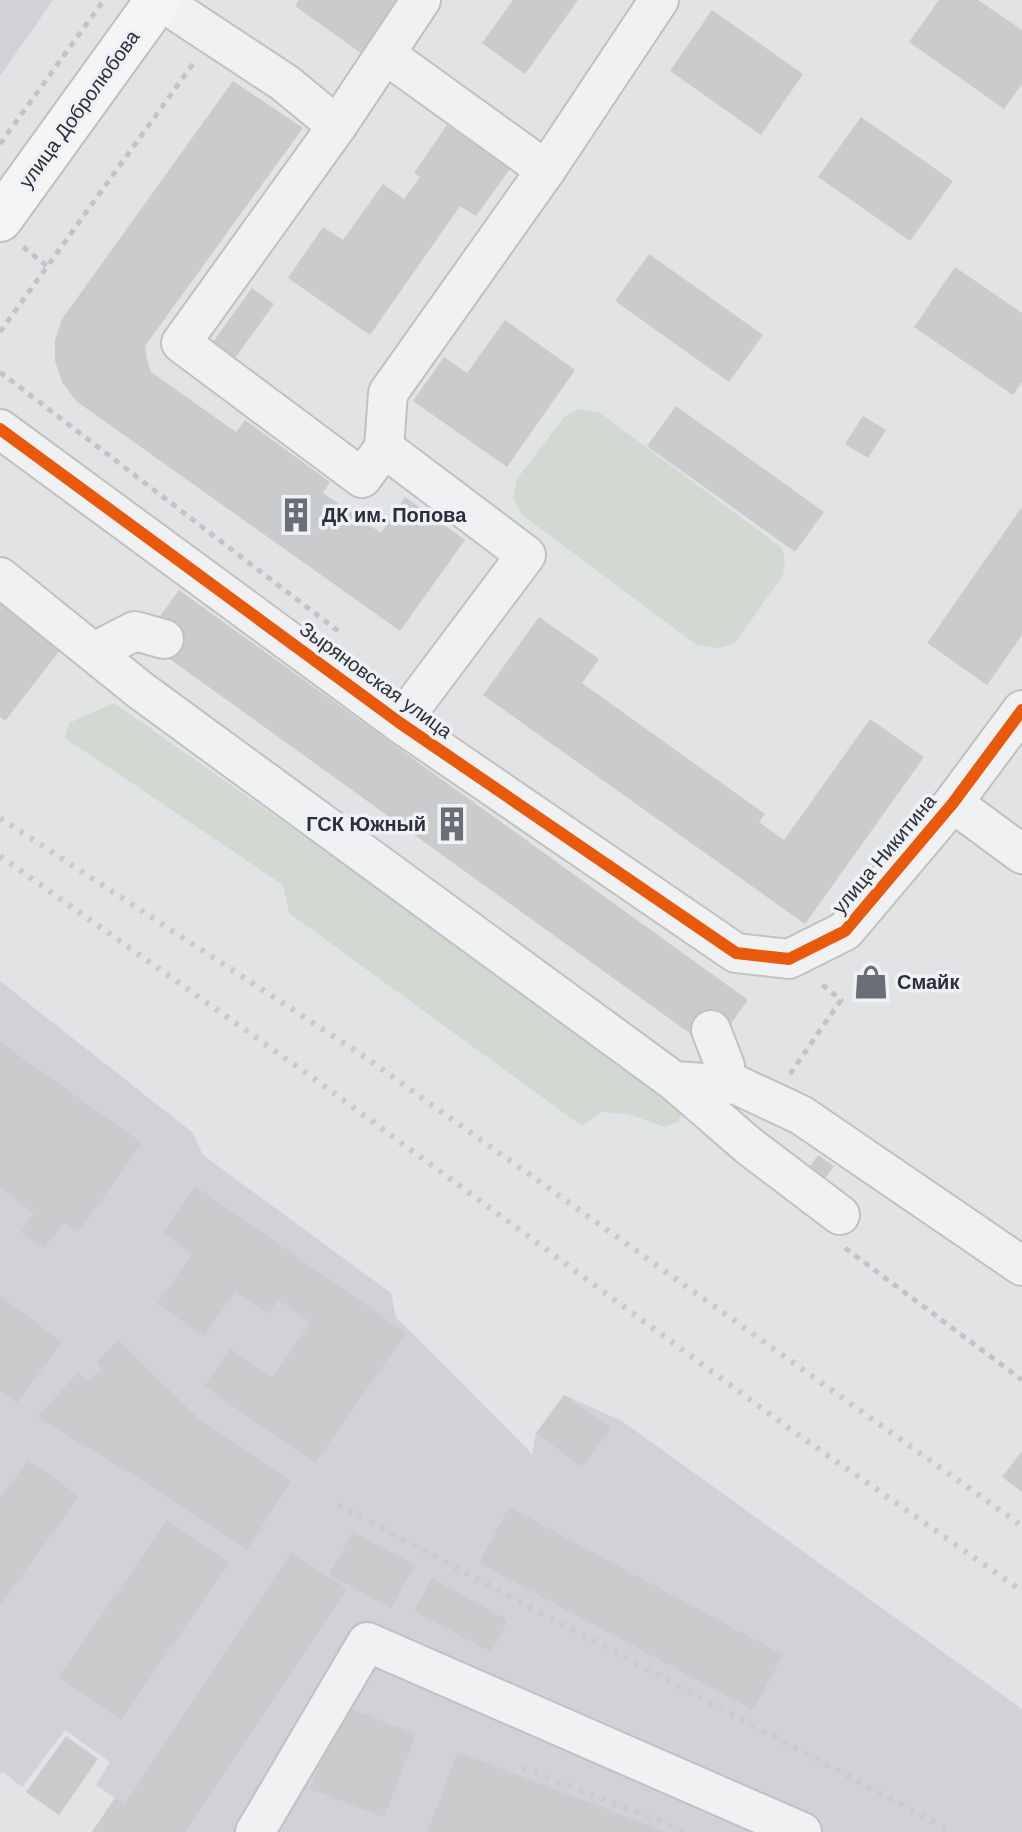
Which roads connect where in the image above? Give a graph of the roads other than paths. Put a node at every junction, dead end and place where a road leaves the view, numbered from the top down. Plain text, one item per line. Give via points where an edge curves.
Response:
1 (158, 0) edge
2 (421, 0) edge
3 (659, 0) edge
4 (385, 54) junction
5 (337, 126) junction
6 (546, 170) junction
7 (0, 219) edge
8 (0, 429) edge
9 (384, 448) junction
10 (0, 577) edge
11 (164, 639) dead end
12 (94, 652) junction
13 (1022, 710) edge
14 (400, 723) junction
15 (953, 803) junction
16 (1022, 854) edge
17 (736, 953) joint
18 (711, 1030) dead end
19 (674, 1081) junction
20 (714, 1083) junction
21 (845, 1225) road end
22 (1022, 1266) edge
23 (255, 1832) edge
24 (802, 1832) edge

1 - 5 street via 285,83
1 - 7 main road, улица Добролюбова
2 - 4 street
3 - 6 street
4 - 5 street
4 - 6 street
5 - 9 street via 181,343 362,478
6 - 9 street via 388,393
8 - 14 street, Зыряновская улица
9 - 14 street via 526,555
10 - 12 street
11 - 12 street via 135,631
12 - 19 street
13 - 15 street, улица Никитина
14 - 17 street, Зыряновская улица
15 - 16 street
15 - 17 street, улица Никитина via 845,931 789,959
18 - 20 street via 725,1066
19 - 20 street
19 - 21 street
20 - 22 street via 737,1085 801,1115
23 - 24 street via 367,1642

